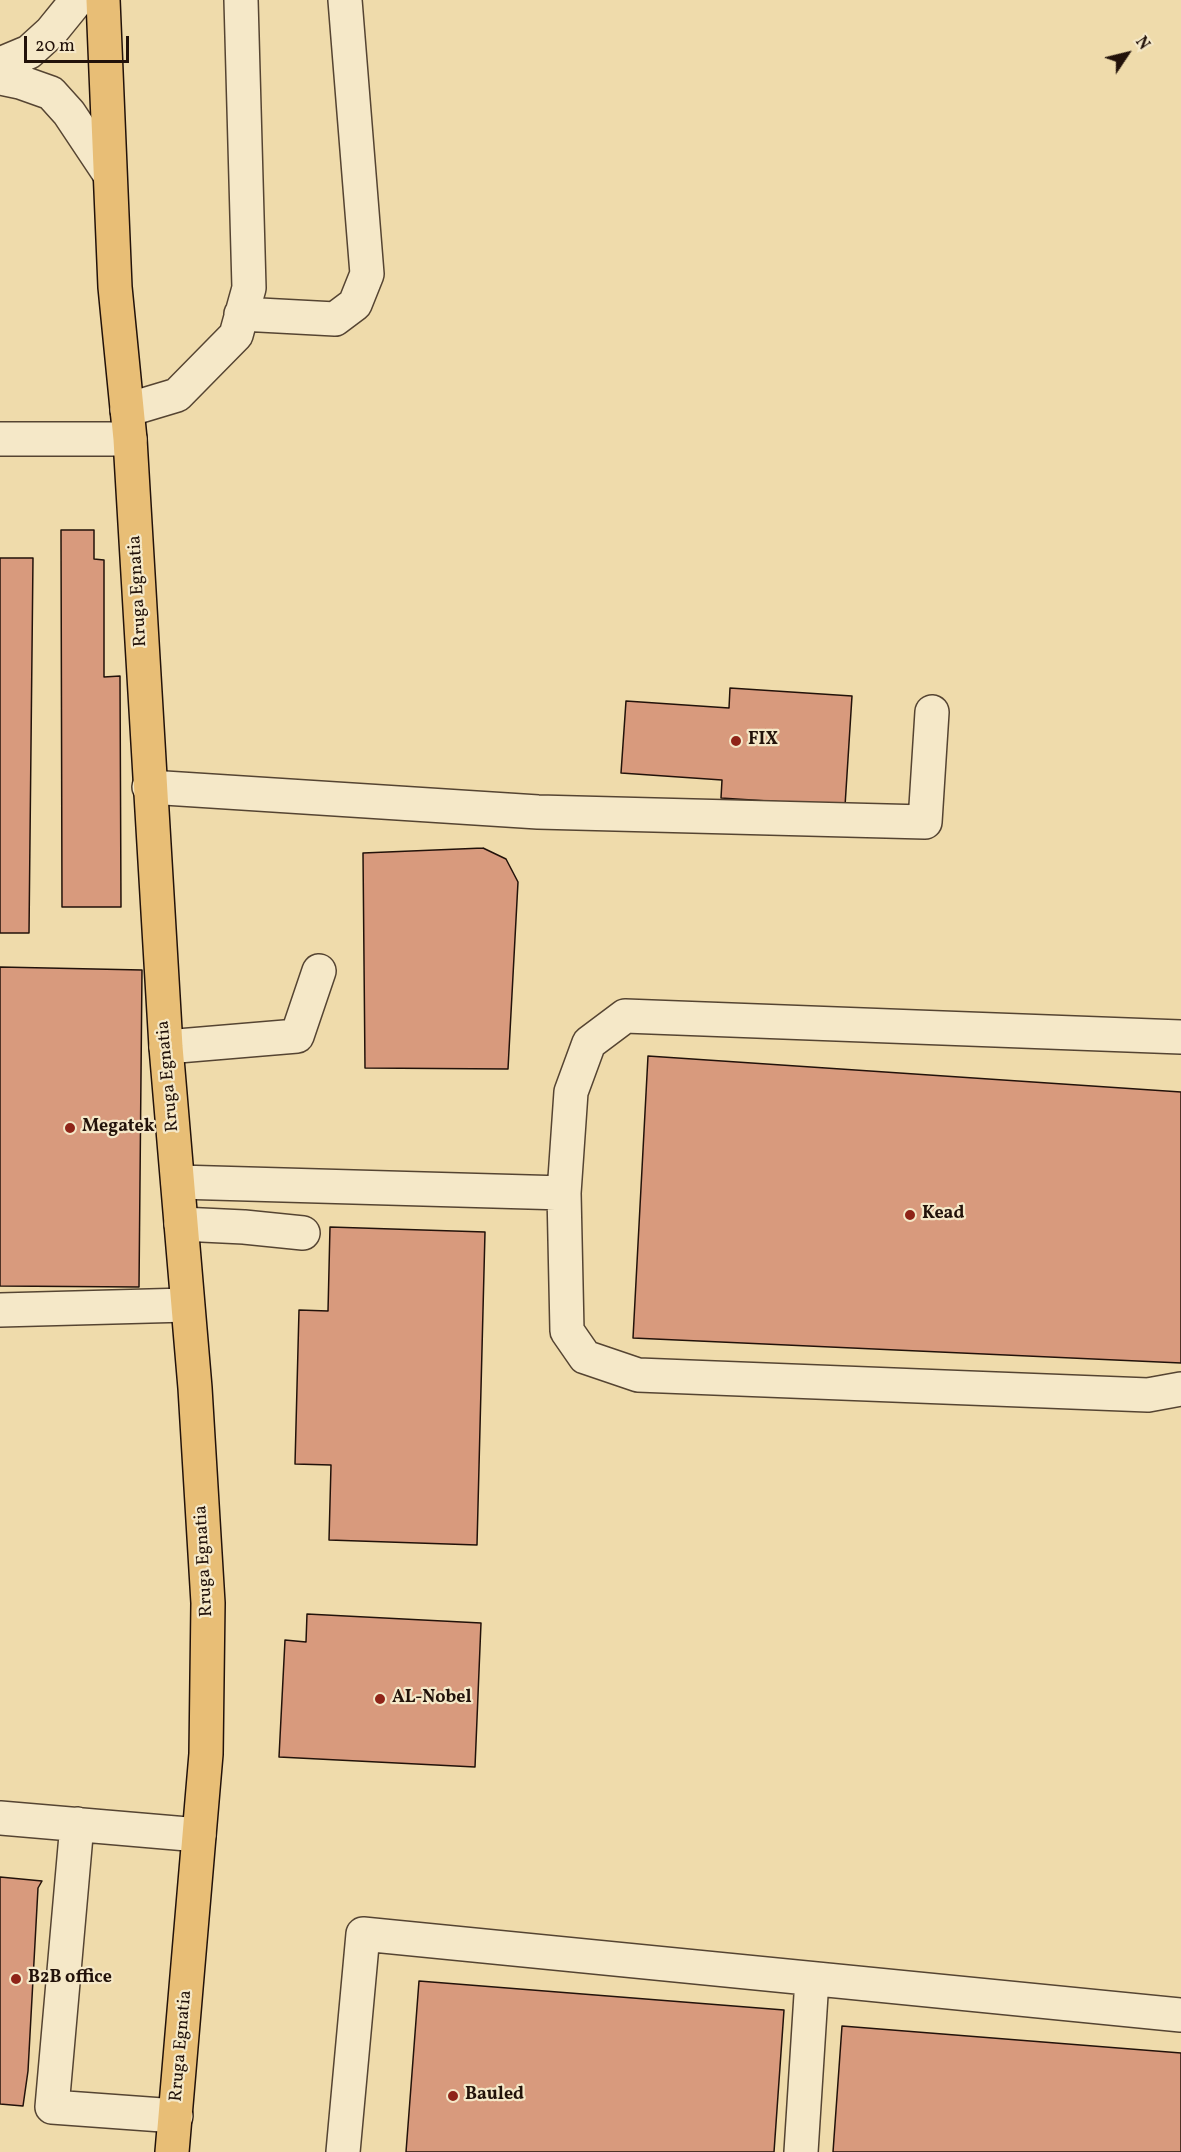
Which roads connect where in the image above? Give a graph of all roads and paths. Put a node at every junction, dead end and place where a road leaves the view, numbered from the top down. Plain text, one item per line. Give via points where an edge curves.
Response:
1 (77, 0) edge
2 (102, 0) edge
3 (241, 0) edge
4 (345, 0) edge
5 (0, 64) edge
6 (0, 78) edge
7 (109, 173) junction
8 (242, 314) junction
9 (129, 425) junction
10 (0, 440) edge
11 (932, 712) dead end
12 (149, 788) junction
13 (319, 971) dead end
14 (1181, 1037) edge
15 (166, 1047) junction
16 (178, 1182) junction
17 (564, 1193) junction
18 (181, 1224) junction
19 (303, 1233) dead end
20 (187, 1305) junction
21 (0, 1310) edge
22 (1181, 1389) edge
23 (0, 1818) edge
24 (77, 1824) junction
25 (199, 1835) junction
26 (812, 1978) junction
27 (1181, 2015) edge
28 (176, 2116) junction
29 (172, 2152) edge
30 (343, 2152) edge
31 (801, 2152) edge

1 - 5 lane via 29,52
2 - 7 main road, Rruga Egnatia
3 - 8 lane via 249,288
4 - 8 lane via 367,274 355,304 335,319
6 - 7 lane via 51,93
7 - 9 main road, Rruga Egnatia
8 - 9 lane via 236,335 177,395
9 - 10 lane
9 - 12 main road, Rruga Egnatia
11 - 12 lane via 925,822 538,812
12 - 15 main road, Rruga Egnatia
13 - 15 lane via 297,1036
14 - 17 lane via 626,1016 589,1042 571,1092
15 - 16 main road, Rruga Egnatia
16 - 17 lane
16 - 18 main road, Rruga Egnatia
17 - 22 lane via 567,1330 585,1357 638,1375 1148,1395
18 - 19 lane
18 - 20 main road, Rruga Egnatia
20 - 21 lane
20 - 25 main road, Rruga Egnatia via 208,1603 206,1754
23 - 24 lane
24 - 25 lane
24 - 28 lane via 52,2107
25 - 28 main road, Rruga Egnatia
26 - 27 lane
26 - 30 lane via 363,1934
26 - 31 lane
28 - 29 main road, Rruga Egnatia

